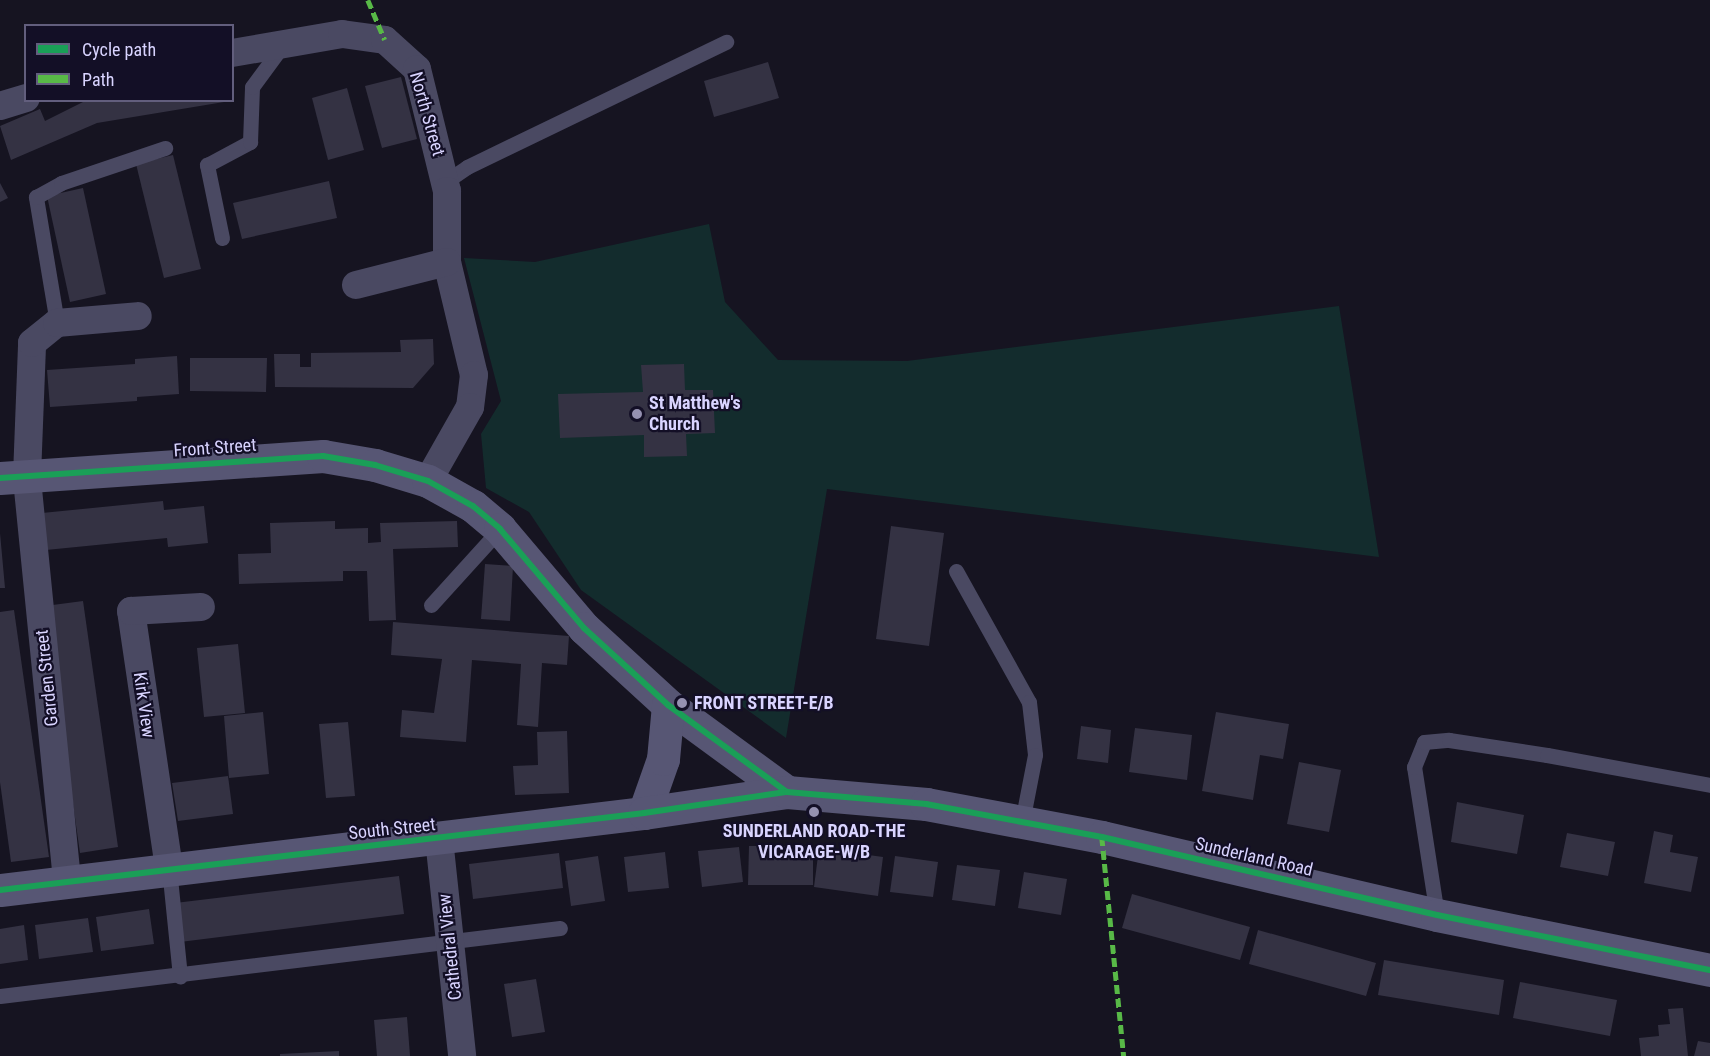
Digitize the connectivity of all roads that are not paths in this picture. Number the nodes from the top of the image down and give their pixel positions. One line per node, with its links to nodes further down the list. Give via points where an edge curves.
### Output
1 (726, 42): 7 (lane, via 467,167)
2 (283, 45): 3 (street, North Street); 7 (street, North Street, via 342,34 385,40 417,69); 8 (lane, via 252,87 250,142 207,165)
3 (234, 53)
4 (24, 99): 5 (street)
5 (0, 106)
6 (165, 148): 12 (lane, via 61,183 36,197)
7 (445, 182): 9 (street, North Street)
8 (222, 238)
9 (447, 262): 10 (street); 14 (street, North Street, via 474,375 470,407)
10 (356, 285)
11 (138, 316): 12 (street)
12 (57, 323): 13 (street, Garden Street, via 32,343)
13 (14, 477): 14 (street, Front Street, via 323,456 375,465); 26 (street, Garden Street)
14 (428, 481): 15 (street, Front Street, via 473,506)
15 (500, 529): 17 (lane); 19 (street, Front Street, via 584,628)
16 (956, 571): 23 (lane, via 1029,702 1035,755)
17 (431, 605)
18 (201, 607): 25 (street, Kirk View, via 130,611)
19 (668, 705): 21 (street, Front Street); 22 (street, via 663,759)
20 (1710, 786): 28 (lane, via 1548,754 1449,740 1424,742 1414,767)
21 (787, 792): 22 (street, South Street); 23 (street, Sunderland Road, via 926,804)
22 (644, 813): 24 (street, South Street)
23 (1022, 822): 28 (street, Sunderland Road)
24 (439, 839): 25 (street, South Street); 30 (street, Cathedral View)
25 (169, 868): 26 (street, South Street); 32 (lane)
26 (67, 880): 27 (street, South Street)
27 (0, 890)
28 (1437, 915): 31 (street, Sunderland Road)
29 (560, 928): 30 (lane)
30 (449, 940): 32 (lane); 34 (street, Cathedral View)
31 (1710, 970)
32 (180, 975): 33 (lane)
33 (0, 996)
34 (462, 1056)

